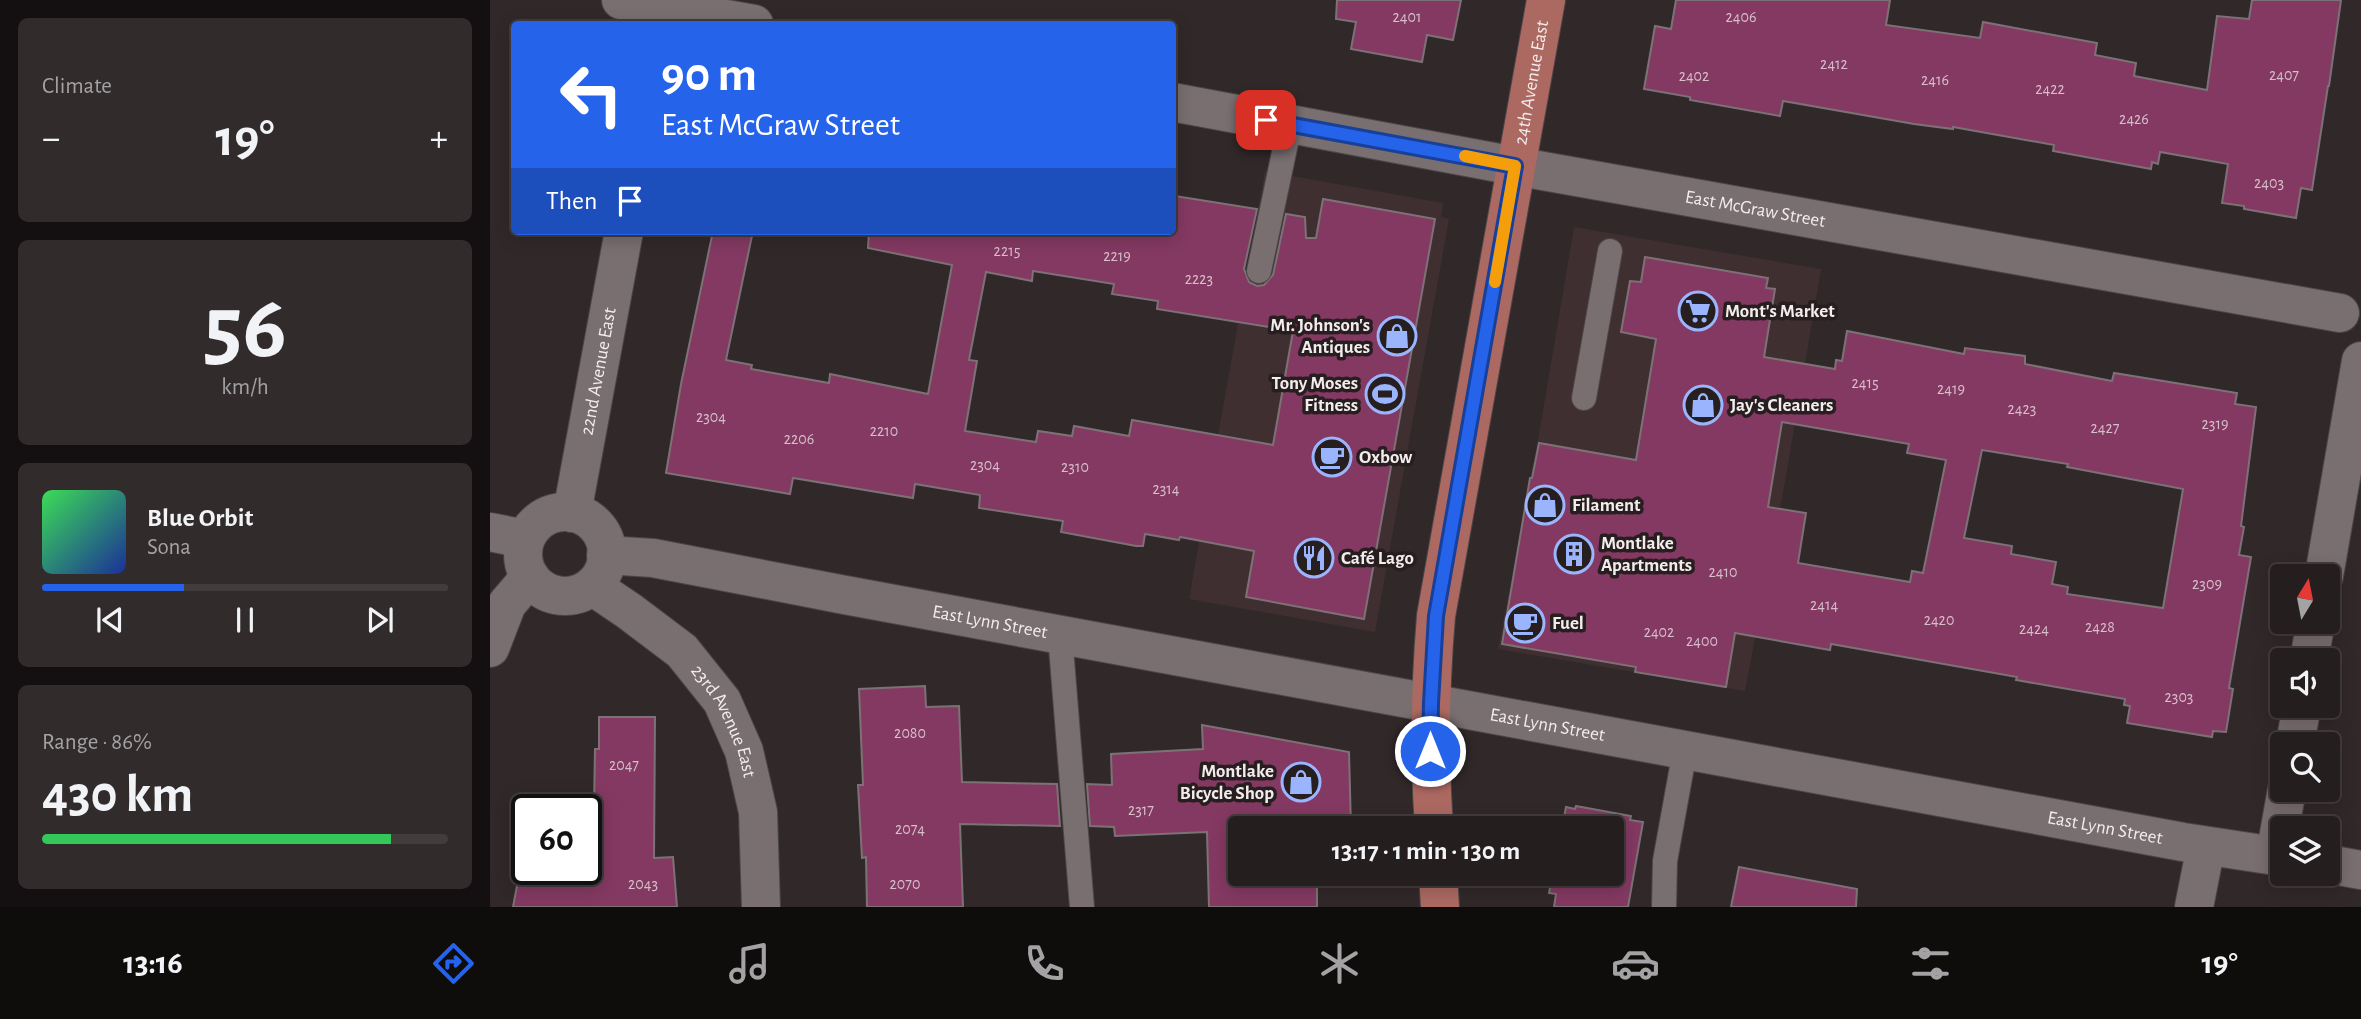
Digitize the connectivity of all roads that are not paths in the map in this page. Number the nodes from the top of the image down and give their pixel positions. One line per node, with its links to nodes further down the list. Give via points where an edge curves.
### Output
1 (621, 0): 3 (street)
2 (1546, 0): 7 (main road, 24th Avenue East)
3 (662, 11): 4 (street)
4 (733, 21)
5 (1176, 103): 6 (street, East McGraw Street)
6 (1290, 124): 7 (street, East McGraw Street); 10 (lane)
7 (1515, 166): 11 (street, East McGraw Street); 22 (main road, 24th Avenue East, via 1436,616)
8 (623, 235): 15 (street, 22nd Avenue East)
9 (1610, 251): 14 (lane)
10 (1259, 271)
11 (2351, 303): 12 (street, via 2339,329 2349,344)
12 (2361, 349)
13 (2361, 362): 17 (street)
14 (1584, 397)
15 (572, 513): 16 (street, via 555,513); 18 (street, via 595,524 603,536)
16 (507, 536): 19 (street, via 522,552)
17 (2326, 564)
18 (599, 571): 19 (street, via 578,594 565,596 551,594); 20 (street, East Lynn Street, via 653,558); 30 (street, 23rd Avenue East, via 629,611 682,651 722,701 744,751 758,811)
19 (530, 577): 21 (street, via 507,604)
20 (1060, 635): 22 (street, East Lynn Street); 31 (lane)
21 (490, 648)
22 (1431, 703): 23 (street, East Lynn Street); 24 (main road, 24th Avenue East)
23 (1685, 750): 25 (street, East Lynn Street); 33 (lane, via 1665,861)
24 (1433, 816)
25 (2206, 846): 26 (street, East Lynn Street); 34 (street)
26 (2270, 855)
27 (2340, 866): 28 (street)
28 (2361, 870)
29 (1439, 886): 32 (main road)
30 (761, 907)
31 (1082, 907)
32 (1440, 907)
33 (1664, 907)
34 (2194, 907)

